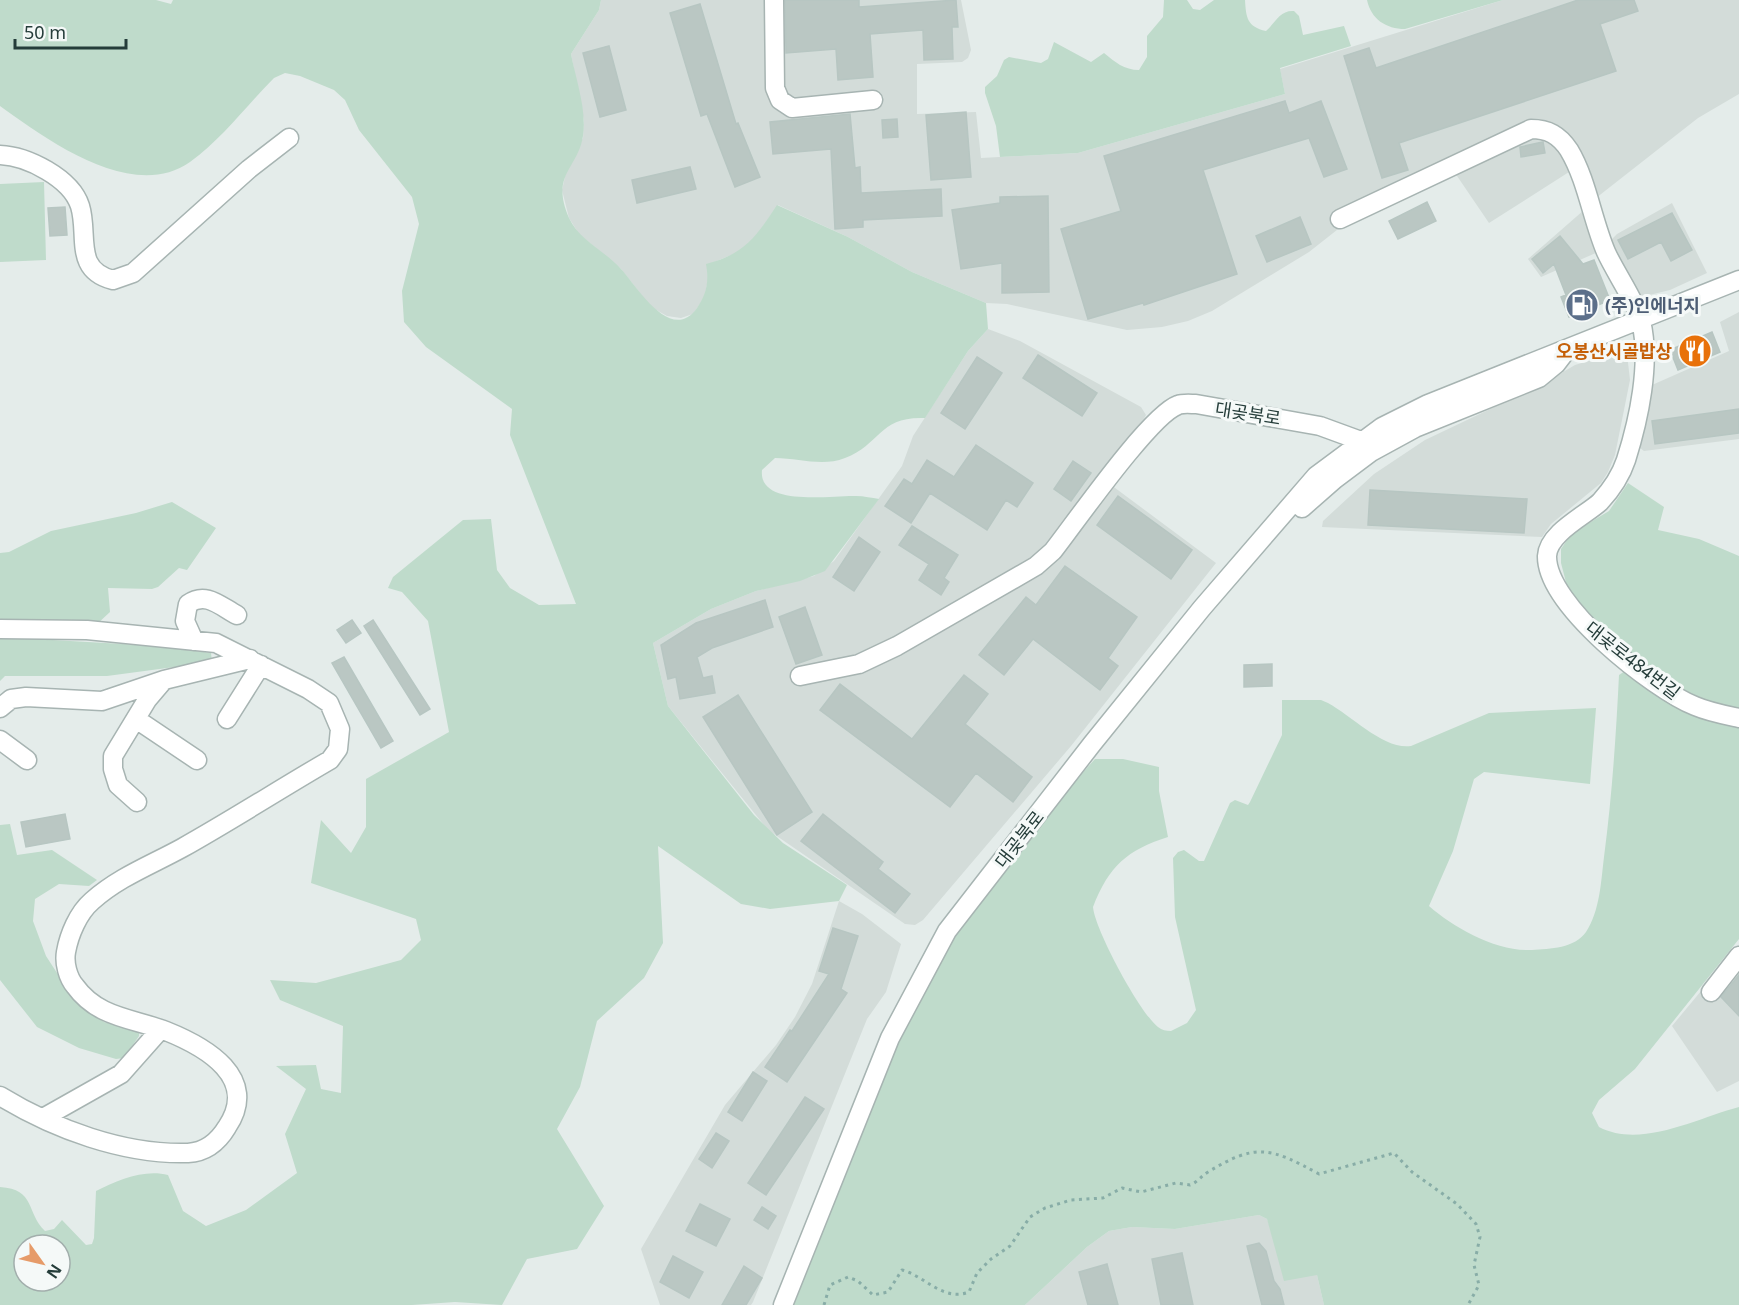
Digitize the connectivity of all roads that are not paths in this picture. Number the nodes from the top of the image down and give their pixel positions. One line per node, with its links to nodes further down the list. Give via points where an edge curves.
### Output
1 (774, 0): 2 (street, via 775,88 780,100 792,108)
2 (873, 100)
3 (289, 138): 4 (street, via 133,273 113,280 95,272 87,261 80,206 67,186 28,160)
4 (0, 155)
5 (1340, 219): 7 (street, via 1509,138 1531,129 1544,129 1558,136 1569,150 1605,249)
6 (1739, 280): 7 (street, 대곶북로)
7 (1641, 319): 8 (street, 대곶북로); 21 (street, 대곶로484번길, via 1644,360 1626,460 1600,502 1558,535 1547,554 1550,570 1573,612 1600,639 1655,682 1695,706)
8 (1566, 350): 9 (street, 대곶북로, via 1428,404); 10 (street, via 1539,378 1415,428 1371,452 1295,514)
9 (1361, 441): 10 (street, 대곶북로, via 1316,476); 15 (street, 대곶북로, via 1320,426 1196,404 1179,405 1148,431 1053,551 1036,566 859,664)
10 (1277, 521): 32 (street, 대곶북로, via 1092,744 948,931 890,1038)
11 (237, 615): 13 (street, via 208,598 196,598 188,604 185,621)
12 (0, 629): 13 (street, via 87,630)
13 (194, 641): 14 (street, via 216,644)
14 (255, 662): 16 (street); 20 (street); 29 (street, via 329,703 340,729 338,749 330,760 124,877 90,902 73,926 65,954 69,978 82,996 103,1012)
15 (800, 676)
16 (164, 680): 18 (street, via 102,701); 22 (street)
17 (0, 687): 18 (street)
18 (18, 698): 19 (street)
19 (0, 708)
20 (227, 718)
21 (1739, 718)
22 (136, 719): 25 (street); 26 (street, via 113,756 113,769 117,785)
23 (0, 740): 24 (street)
24 (27, 760)
25 (197, 760)
26 (137, 802)
27 (1739, 957): 28 (street)
28 (1711, 992)
29 (160, 1030): 31 (street, via 122,1074); 31 (street, via 207,1053 225,1066 236,1084 238,1099 233,1119 219,1140 200,1153 165,1154 108,1143)
30 (0, 1096): 31 (street)
31 (43, 1118)
32 (783, 1305)

